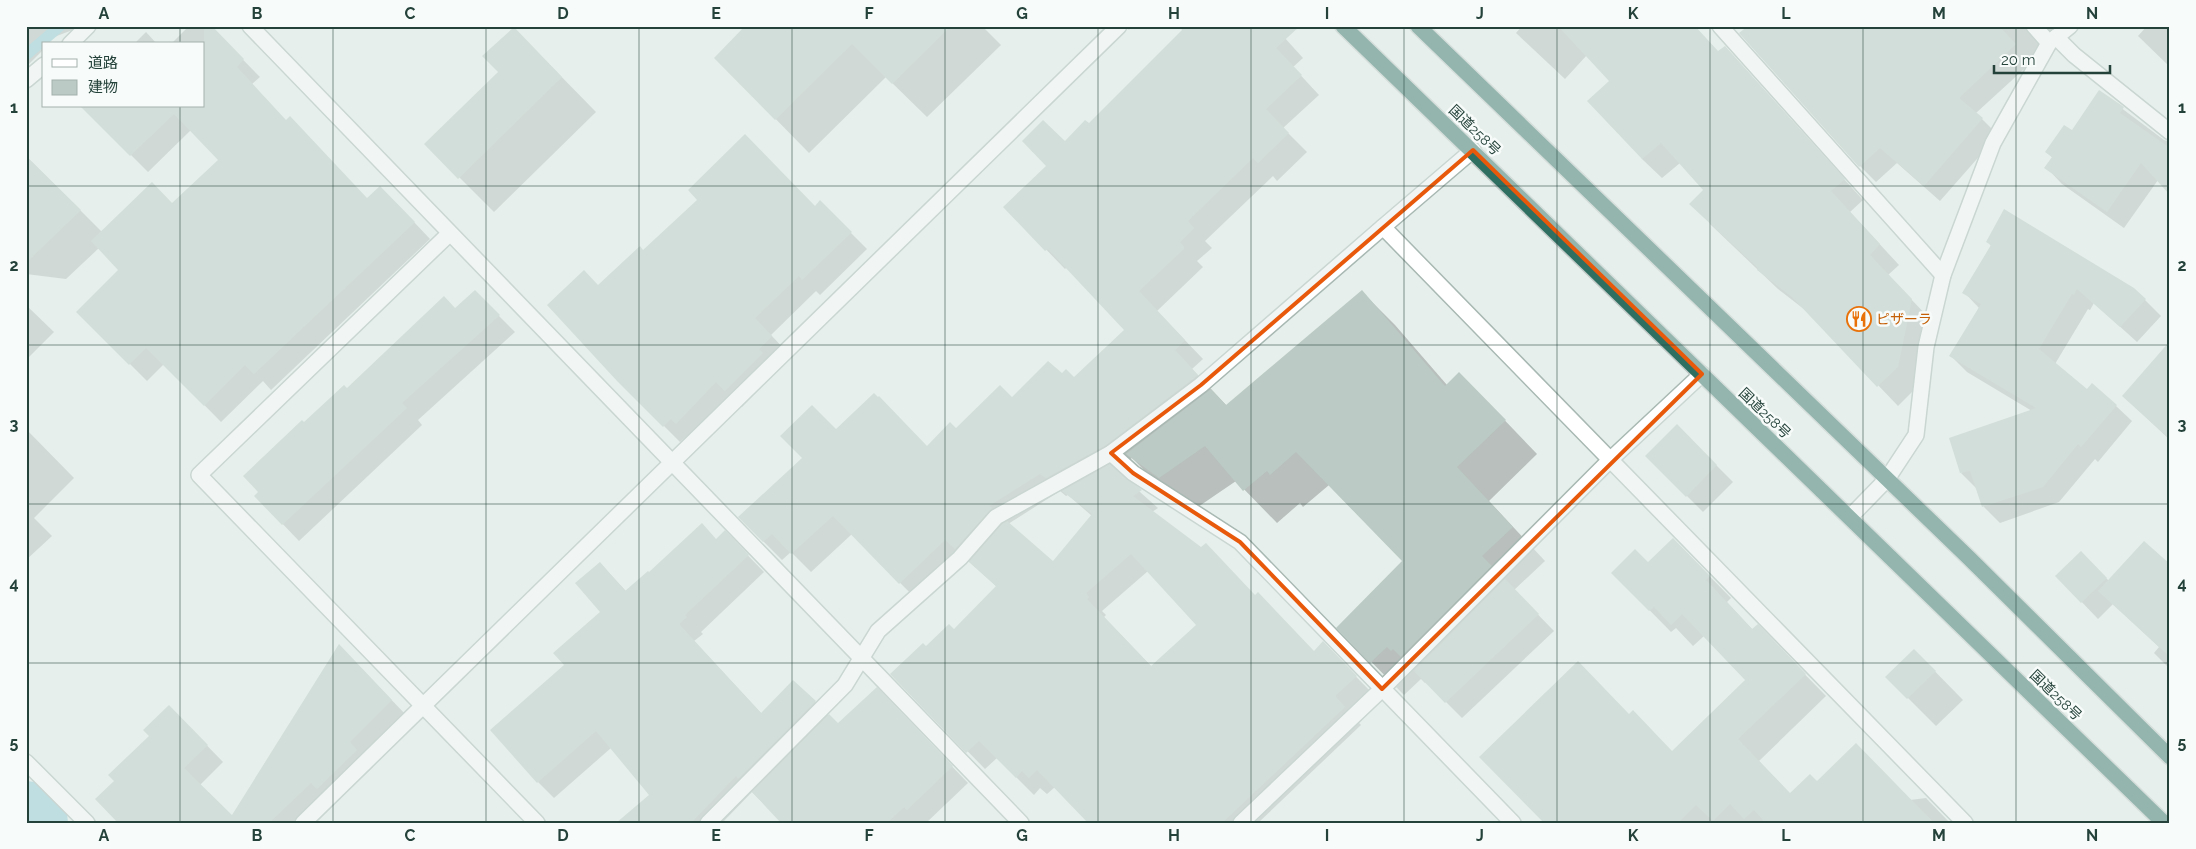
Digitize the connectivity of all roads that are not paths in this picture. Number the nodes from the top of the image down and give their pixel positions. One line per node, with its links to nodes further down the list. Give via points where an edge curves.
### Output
1 (88, 26): 10 (street)
2 (250, 26): 16 (street)
3 (1119, 26): 21 (street)
4 (1343, 26): 14 (highway, 国道258号)
5 (1418, 26): 22 (highway)
6 (1720, 26): 17 (street)
7 (2034, 26): 9 (street)
8 (2070, 26): 9 (street)
9 (2053, 40): 13 (street); 17 (street, via 1994,143)
10 (72, 42)
11 (42, 67): 12 (street)
12 (26, 80)
13 (2170, 132)
14 (1473, 150): 15 (street); 18 (highway, 国道258号)
15 (1383, 227): 19 (street, via 1202,385); 20 (street)
16 (449, 234): 21 (street); 26 (street, via 199,475)
17 (1943, 275): 22 (street, via 1926,347 1916,435)
18 (1702, 374): 20 (street); 23 (highway, 国道258号)
19 (1111, 453): 24 (street, via 996,517 960,558 878,630); 25 (street, via 1133,474 1240,542)
20 (1611, 459): 25 (street); 36 (street)
21 (671, 462): 24 (street); 26 (street)
22 (1886, 480): 23 (street); 27 (highway)
23 (1850, 516): 37 (highway, 国道258号)
24 (862, 658): 32 (street, via 845,685); 33 (street)
25 (1382, 689): 34 (street); 35 (street)
26 (424, 706): 30 (street); 31 (street)
27 (2170, 757)
28 (26, 762): 29 (street)
29 (87, 823)
30 (303, 823)
31 (536, 823)
32 (708, 823)
33 (1021, 823)
34 (1241, 823)
35 (1513, 823)
36 (1965, 823)
37 (2164, 823)

